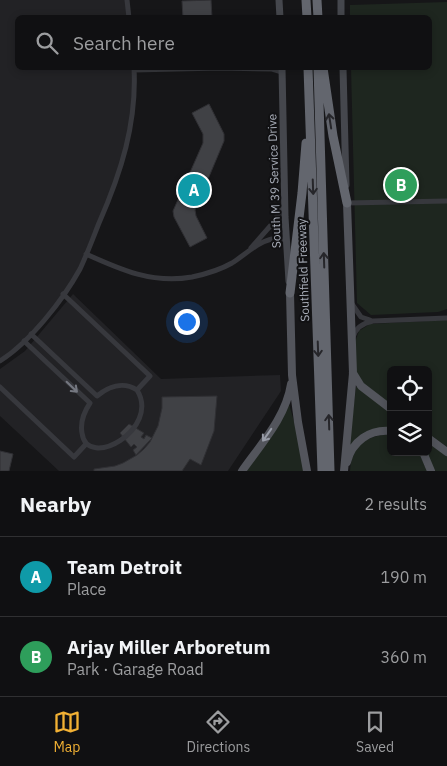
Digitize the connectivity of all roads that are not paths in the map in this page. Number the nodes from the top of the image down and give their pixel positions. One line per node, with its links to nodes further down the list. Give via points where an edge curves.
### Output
1 (127, 0): 5 (street)
2 (279, 0): 6 (main road)
3 (306, 0): 7 (highway)
4 (341, 0): 8 (main road)
5 (129, 15)
6 (280, 15)
7 (307, 15)
8 (341, 15)
9 (134, 70): 21 (street, via 134,107 122,164)
10 (282, 70): 18 (main road, South M 39 Service Drive)
11 (308, 70): 15 (highway, Southfield Freeway)
12 (318, 70): 48 (highway, Southfield Freeway, one-way to 12)
13 (323, 70): 17 (highway, one-way to 13)
14 (343, 70): 17 (main road)
15 (309, 103): 22 (highway); 47 (highway, Southfield Freeway, one-way to 47)
16 (447, 202): 17 (street)
17 (347, 203): 24 (main road)
18 (284, 204): 19 (main road, South M 39 Service Drive); 20 (street)
19 (286, 240): 20 (street, via 268,240); 22 (main road, South M 39 Service Drive)
20 (248, 252): 21 (street, via 212,272 170,279 132,274)
21 (86, 254): 23 (street)
22 (290, 293): 34 (main road)
23 (63, 294): 27 (street); 36 (street, via 150,376)
24 (350, 301): 26 (street, via 360,317); 29 (main road)
25 (445, 317): 26 (street)
26 (373, 321): 29 (street, via 360,326)
27 (31, 334): 28 (street); 31 (street)
28 (24, 341): 30 (street); 32 (street)
29 (352, 342): 33 (main road)
30 (0, 361)
31 (64, 366): 32 (street); 37 (street)
32 (57, 373): 38 (street, one-way to 38)
33 (353, 373): 39 (main road, via 361,386); 49 (main road)
34 (292, 375): 45 (main road, one-way to 45, via 281,415); 46 (main road)
35 (0, 387): 42 (street, via 74,458)
36 (137, 390): 37 (street, via 128,385 116,386); 42 (street, via 142,401 141,413 135,427 124,439 105,448)
37 (97, 396): 38 (street)
38 (90, 404): 42 (street, via 81,428)
39 (387, 406)
40 (387, 431): 49 (main road, via 374,432 361,439 350,453)
41 (432, 441): 43 (main road)
42 (86, 444)
43 (447, 452)
44 (424, 456): 50 (main road)
45 (242, 471)
46 (307, 471)
47 (322, 471)
48 (330, 471)
49 (344, 471)
50 (430, 471)

